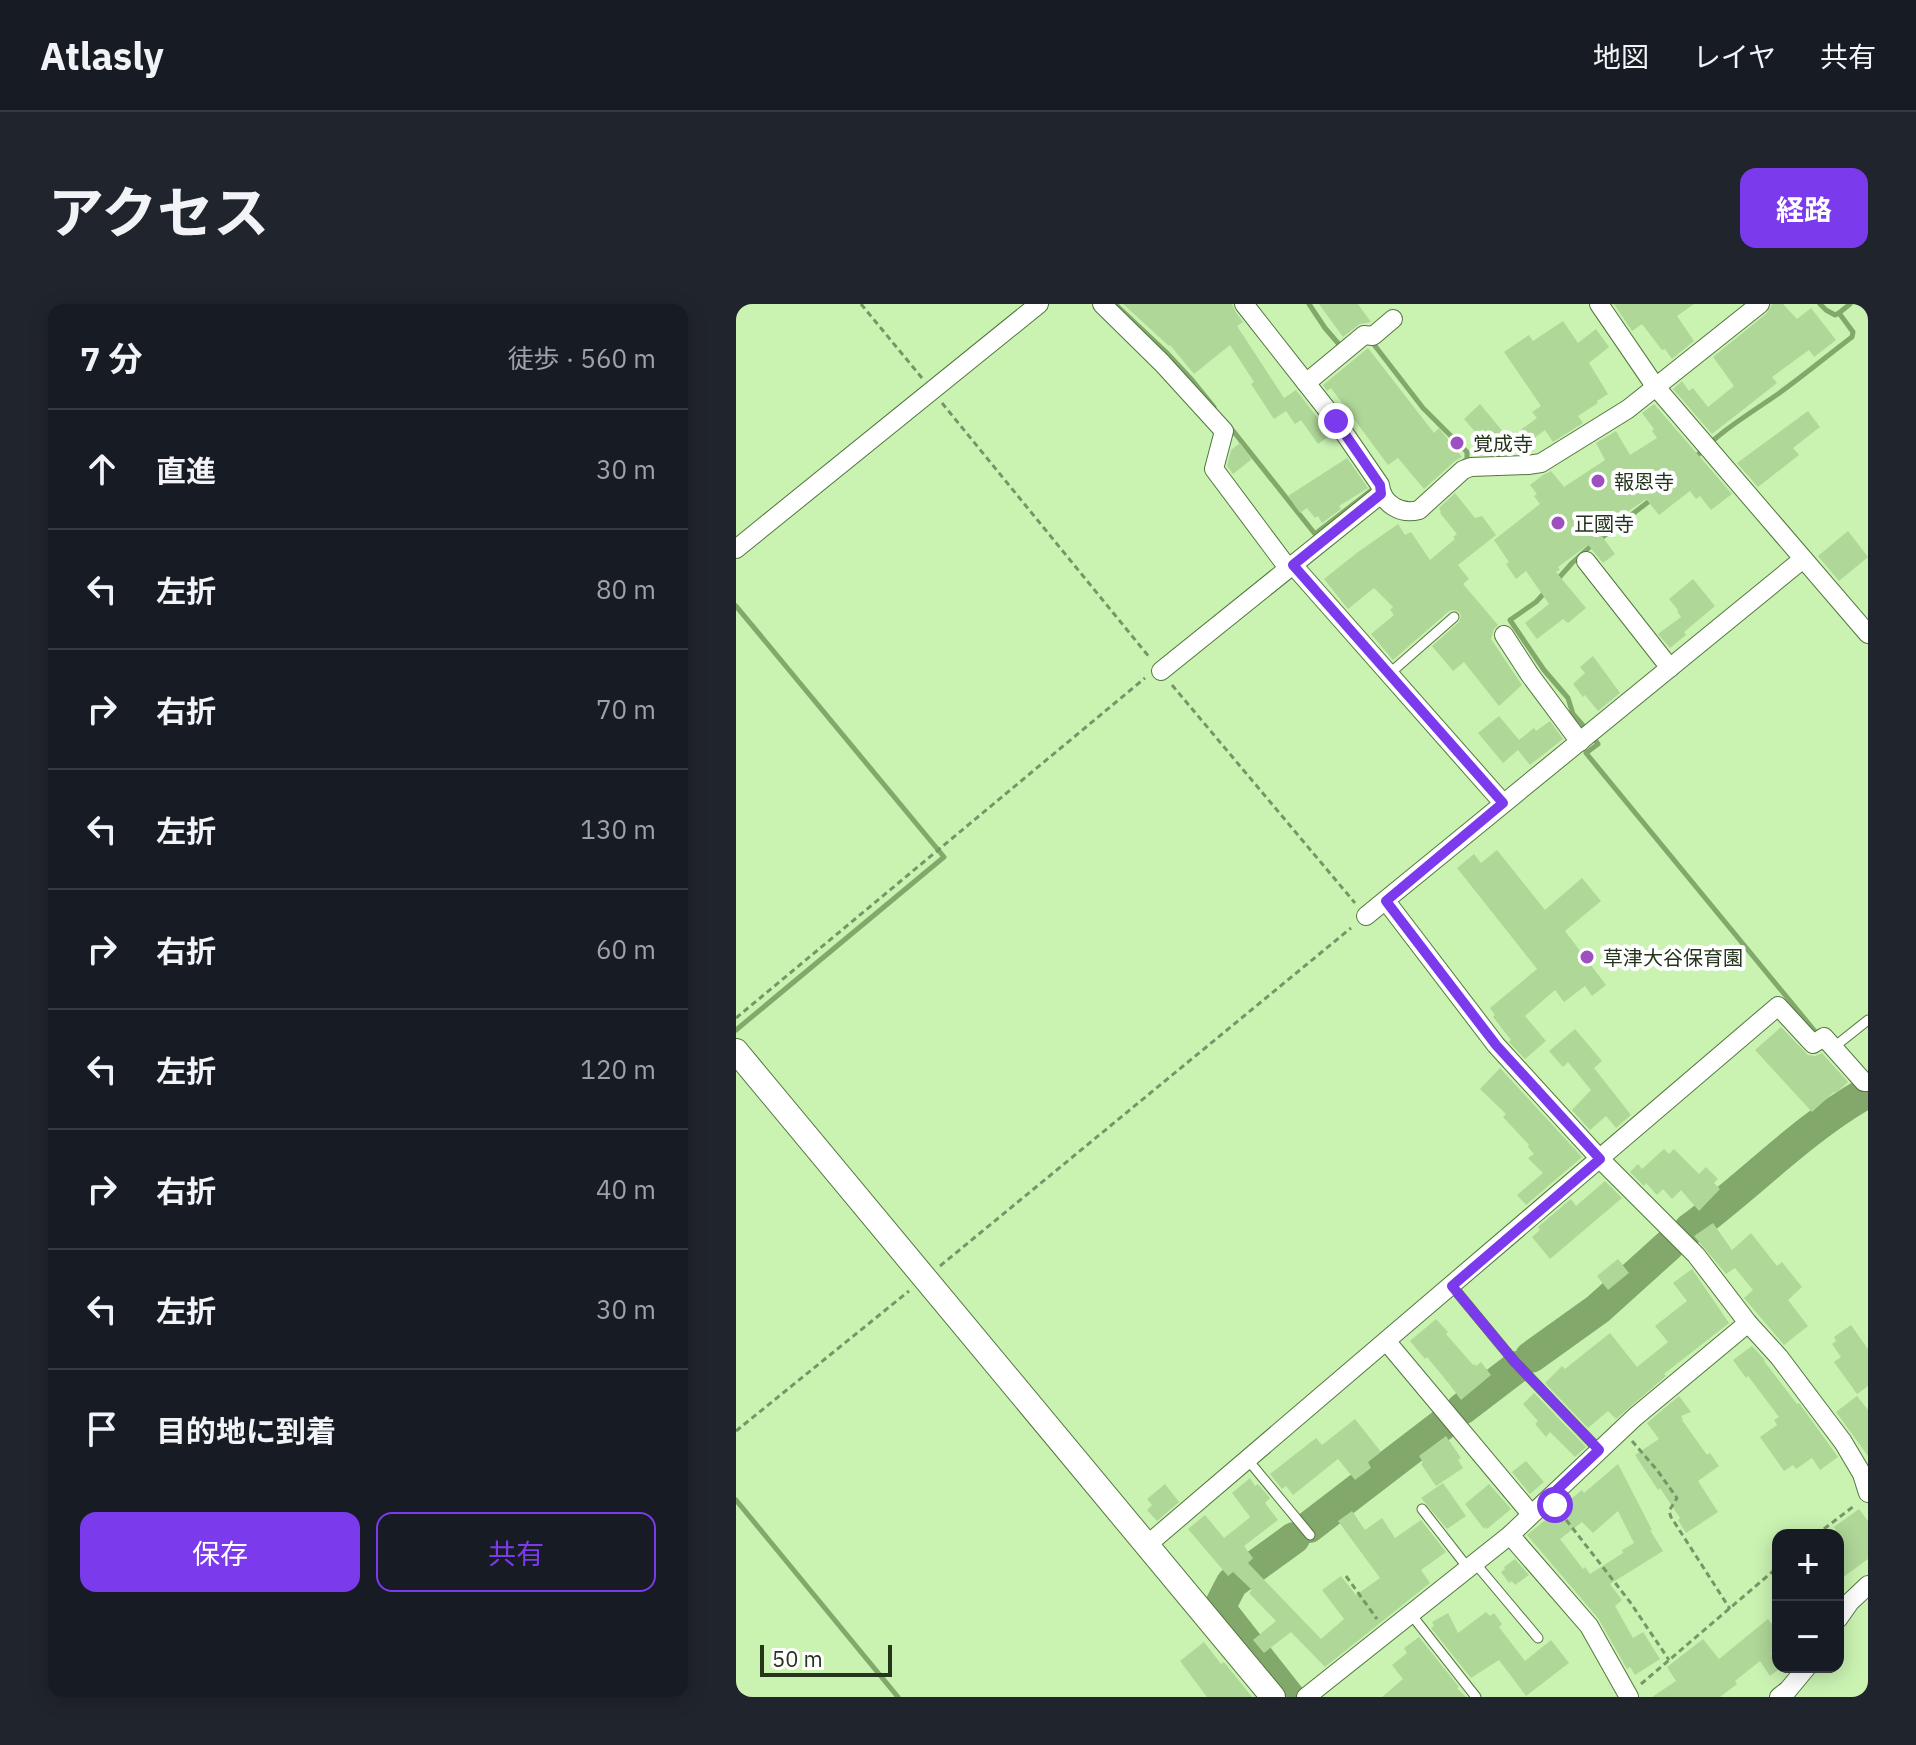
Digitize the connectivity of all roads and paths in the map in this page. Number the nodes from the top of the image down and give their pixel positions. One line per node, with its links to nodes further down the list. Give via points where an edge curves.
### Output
1 (861, 304): 10 (path)
2 (1039, 304): 10 (street)
3 (1102, 304): 15 (street, via 1224,431 1214,469)
4 (1244, 304): 8 (street)
5 (1599, 304): 9 (street)
6 (1760, 304): 9 (street)
7 (1393, 319): 8 (street, via 1373,336 1364,335)
8 (1306, 383): 11 (street, via 1380,485)
9 (1655, 386): 11 (street, via 1541,463 1463,470 1412,512 1393,507); 13 (street)
10 (933, 391): 12 (street); 20 (path)
11 (1381, 494): 15 (street)
12 (736, 549)
13 (1803, 559): 17 (street); 19 (street)
14 (1586, 561): 19 (street)
15 (1290, 566): 20 (street); 21 (street)
16 (1454, 617): 21 (lane)
17 (1868, 634)
18 (1504, 635): 22 (street)
19 (1670, 668): 22 (street)
20 (1159, 669): 25 (path); 26 (path)
21 (1389, 674): 23 (street)
22 (1580, 742): 23 (street)
23 (1503, 803): 24 (street)
24 (1386, 901): 25 (street); 31 (street, via 1496,1045)
25 (1366, 916): 32 (path)
26 (736, 1018)
27 (1868, 1020): 28 (lane)
28 (1834, 1047): 30 (street); 31 (street, via 1824,1037 1813,1044 1778,1006)
29 (736, 1051): 32 (street)
30 (1868, 1082)
31 (1600, 1159): 33 (street); 34 (street, via 1696,1255)
32 (926, 1277): 37 (path); 46 (street)
33 (1452, 1286): 35 (street); 38 (lane)
34 (1748, 1323): 36 (street); 40 (street, via 1843,1442 1862,1474)
35 (1387, 1342): 39 (street); 41 (street)
36 (1622, 1429): 38 (street); 51 (path, via 1677,1498 1671,1517)
37 (736, 1431)
38 (1599, 1450): 41 (street)
39 (1248, 1460): 44 (lane); 46 (street)
40 (1863, 1498): 43 (path)
41 (1538, 1508): 45 (street); 56 (path, via 1555,1505)
42 (1422, 1509): 47 (lane)
43 (1824, 1529)
44 (1310, 1535)
45 (1510, 1535): 47 (street); 58 (street, via 1589,1626)
46 (1147, 1545): 59 (street)
47 (1471, 1566): 53 (street); 55 (lane)
48 (1772, 1572): 51 (path)
49 (1346, 1576): 54 (path)
50 (1868, 1585): 52 (street)
51 (1730, 1609): 56 (path)
52 (1844, 1610)
53 (1410, 1613): 54 (street); 61 (lane)
54 (1386, 1632): 60 (street)
55 (1538, 1638)
56 (1669, 1660): 58 (path)
57 (1802, 1673): 62 (street)
58 (1629, 1696)
59 (1273, 1697)
60 (1306, 1697)
61 (1476, 1697)
62 (1779, 1697)

